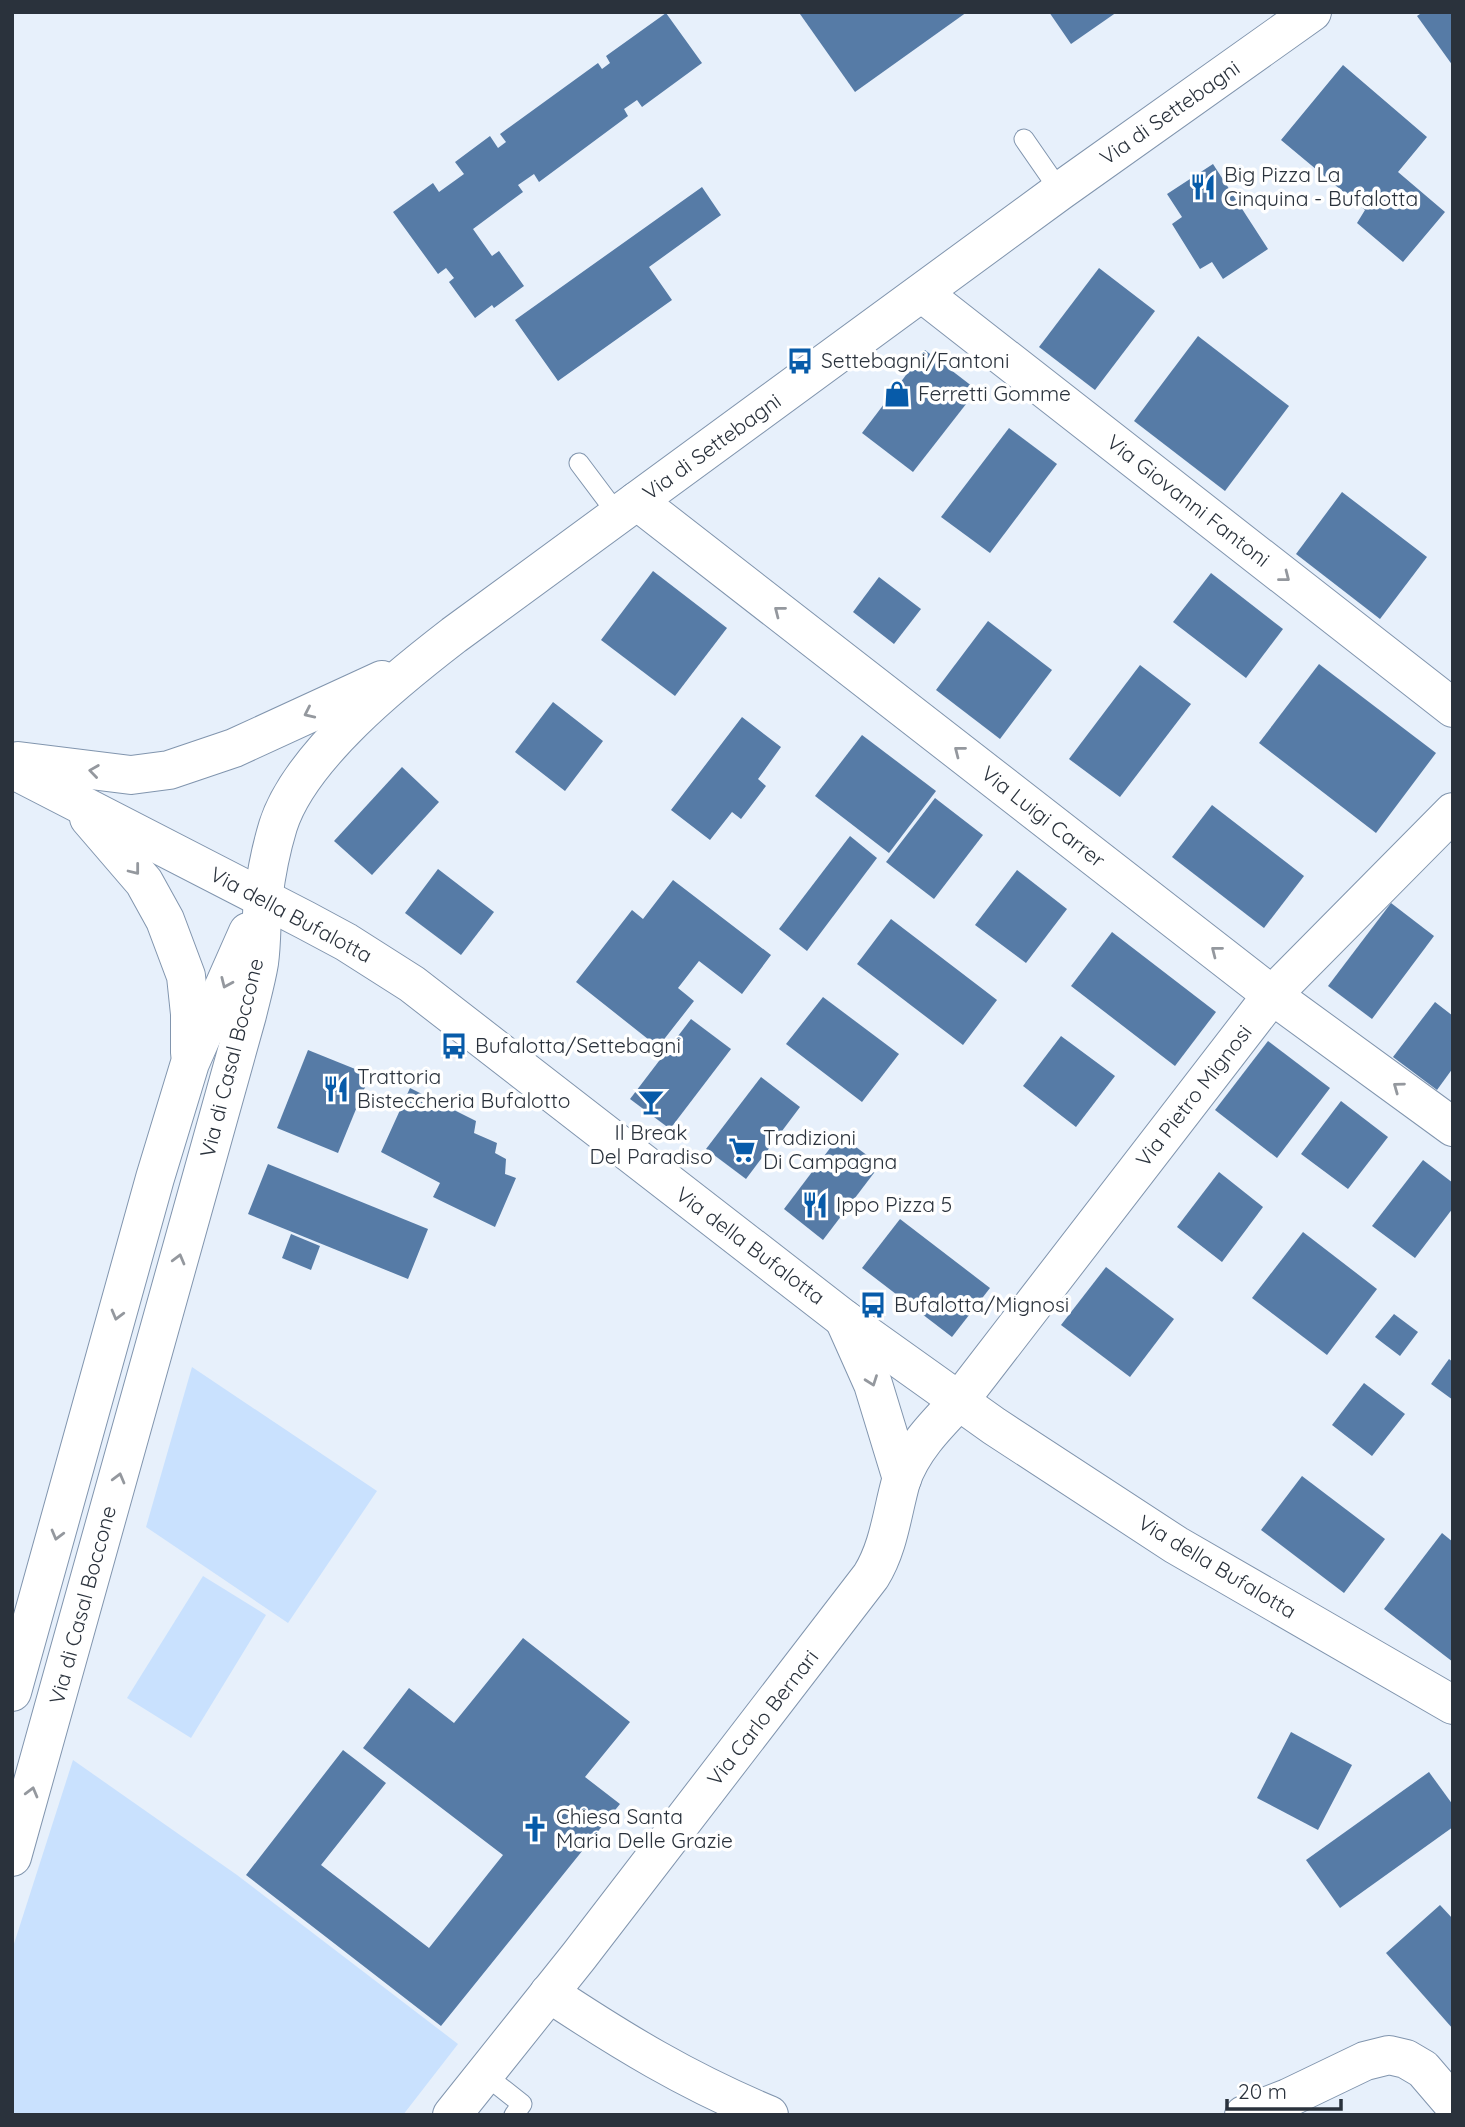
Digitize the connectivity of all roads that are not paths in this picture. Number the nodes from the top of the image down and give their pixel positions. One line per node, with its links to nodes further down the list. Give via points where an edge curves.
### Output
1 (1312, 12): 3 (street, Via di Settebagni)
2 (1024, 139): 3 (lane)
3 (1060, 191): 4 (street, Via di Settebagni)
4 (922, 293): 6 (street, Via di Settebagni); 8 (street, Via Giovanni Fantoni, one-way to 8)
5 (579, 463): 6 (lane)
6 (627, 508): 7 (street, Via di Settebagni); 14 (street, Via Luigi Carrer, one-way to 6)
7 (416, 664): 9 (street, one-way to 9, via 233,748 169,770 131,775); 13 (street, Via di Settebagni, via 339,736 295,789 278,825)
8 (1453, 708)
9 (12, 760)
10 (12, 769): 11 (street, Via della Bufalotta)
11 (73, 801): 13 (street, Via della Bufalotta); 15 (street, one-way to 15, via 144,882 165,920 186,976)
12 (1453, 812): 14 (street, Via Pietro Mignosi)
13 (263, 899): 15 (street, Via di Casal Boccone, one-way to 15); 17 (street, Via della Bufalotta, via 346,942 412,984); 22 (street, Via di Casal Boccone, one-way to 13, via 247,1015 259,963)
14 (1272, 995): 16 (street, Via Luigi Carrer, one-way to 14); 18 (street, Via Pietro Mignosi)
15 (190, 1063): 20 (street, Via di Casal Boccone, one-way to 20)
16 (1453, 1127)
17 (844, 1319): 18 (street, Via della Bufalotta); 19 (street, one-way to 19, via 873,1384)
18 (959, 1401): 19 (street, Via Carlo Bernari, via 918,1448); 21 (street, Via della Bufalotta, via 1176,1545)
19 (902, 1479): 23 (street, Via Carlo Bernari, via 871,1576)
20 (12, 1692)
21 (1453, 1705)
22 (12, 1857)
23 (549, 1993): 24 (street, Via Carlo Bernari); 28 (street, via 676,2072)
24 (484, 2074): 26 (street, Via Carlo Bernari); 27 (lane, via 522,2104)
25 (1453, 2104): 29 (street, via 1423,2069 1390,2055 1365,2061)
26 (452, 2115)
27 (514, 2115)
28 (769, 2115)
29 (1244, 2115)

